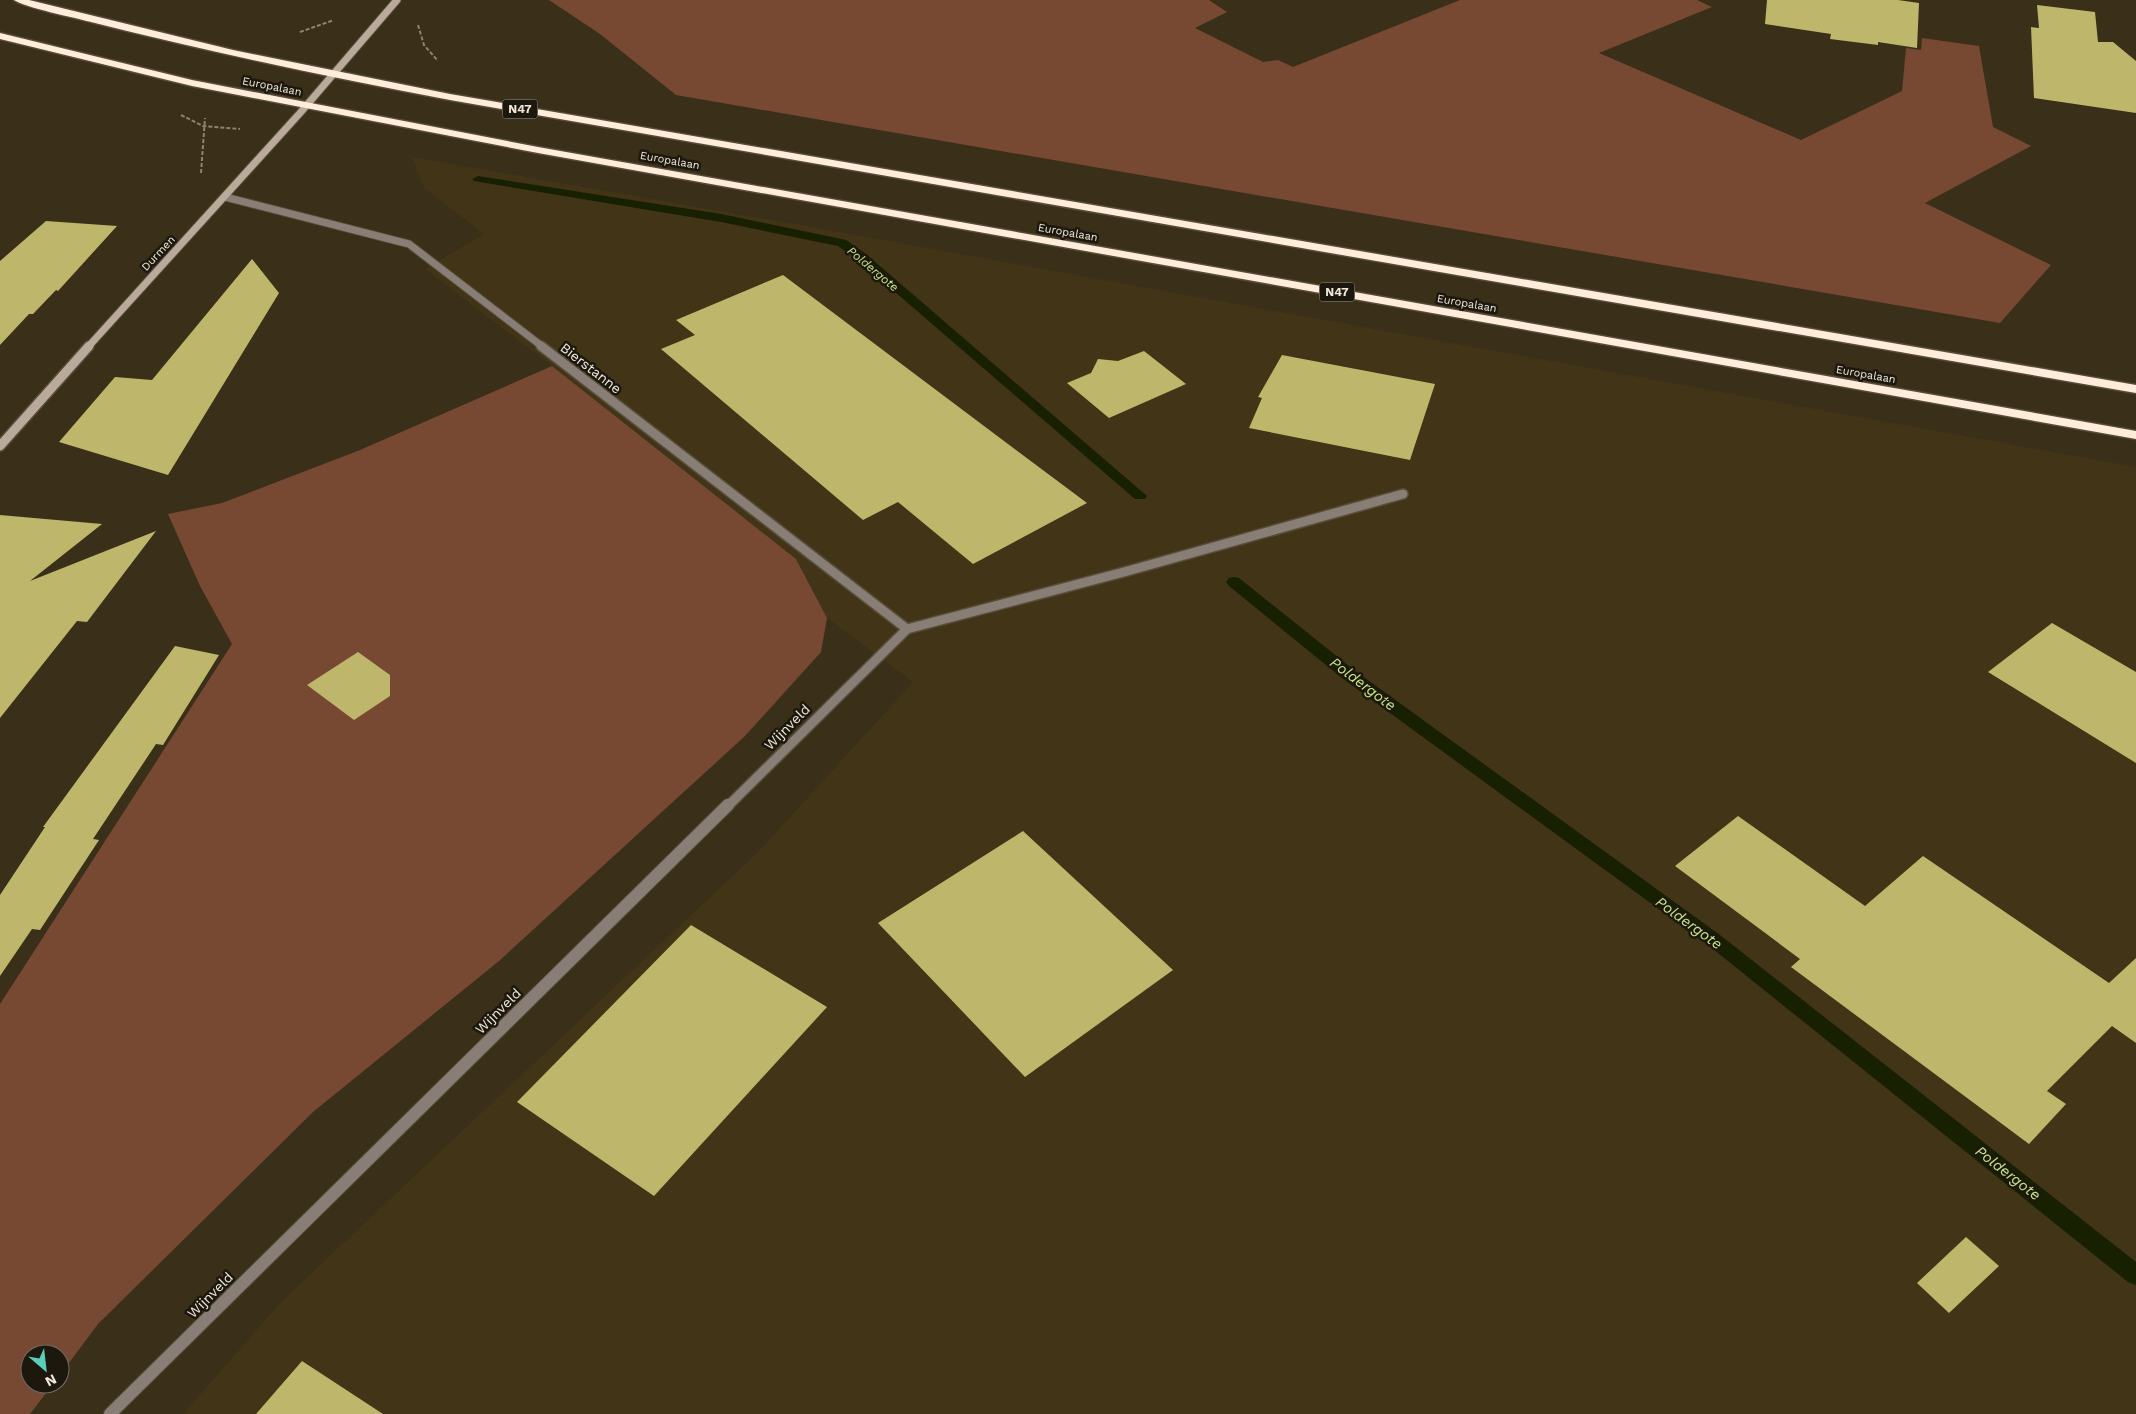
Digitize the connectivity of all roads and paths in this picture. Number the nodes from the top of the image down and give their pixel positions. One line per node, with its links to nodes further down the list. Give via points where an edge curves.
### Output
1 (19, 0): 6 (highway, Europalaan / N47)
2 (397, 0): 6 (street, Durmen)
3 (335, 20): 4 (path)
4 (296, 33)
5 (0, 36): 7 (highway, Europalaan / N47, via 192,83)
6 (333, 75): 7 (street, Durmen); 9 (highway, Europalaan / N47)
7 (307, 106): 8 (street, Durmen); 10 (highway, Europalaan / N47)
8 (225, 197): 11 (street, Durmen); 13 (street, Bierstanne, via 409,244)
9 (2136, 389)
10 (2136, 435)
11 (0, 446)
12 (1403, 494): 13 (street)
13 (907, 629): 14 (street, Wijnveld)
14 (110, 1414)

